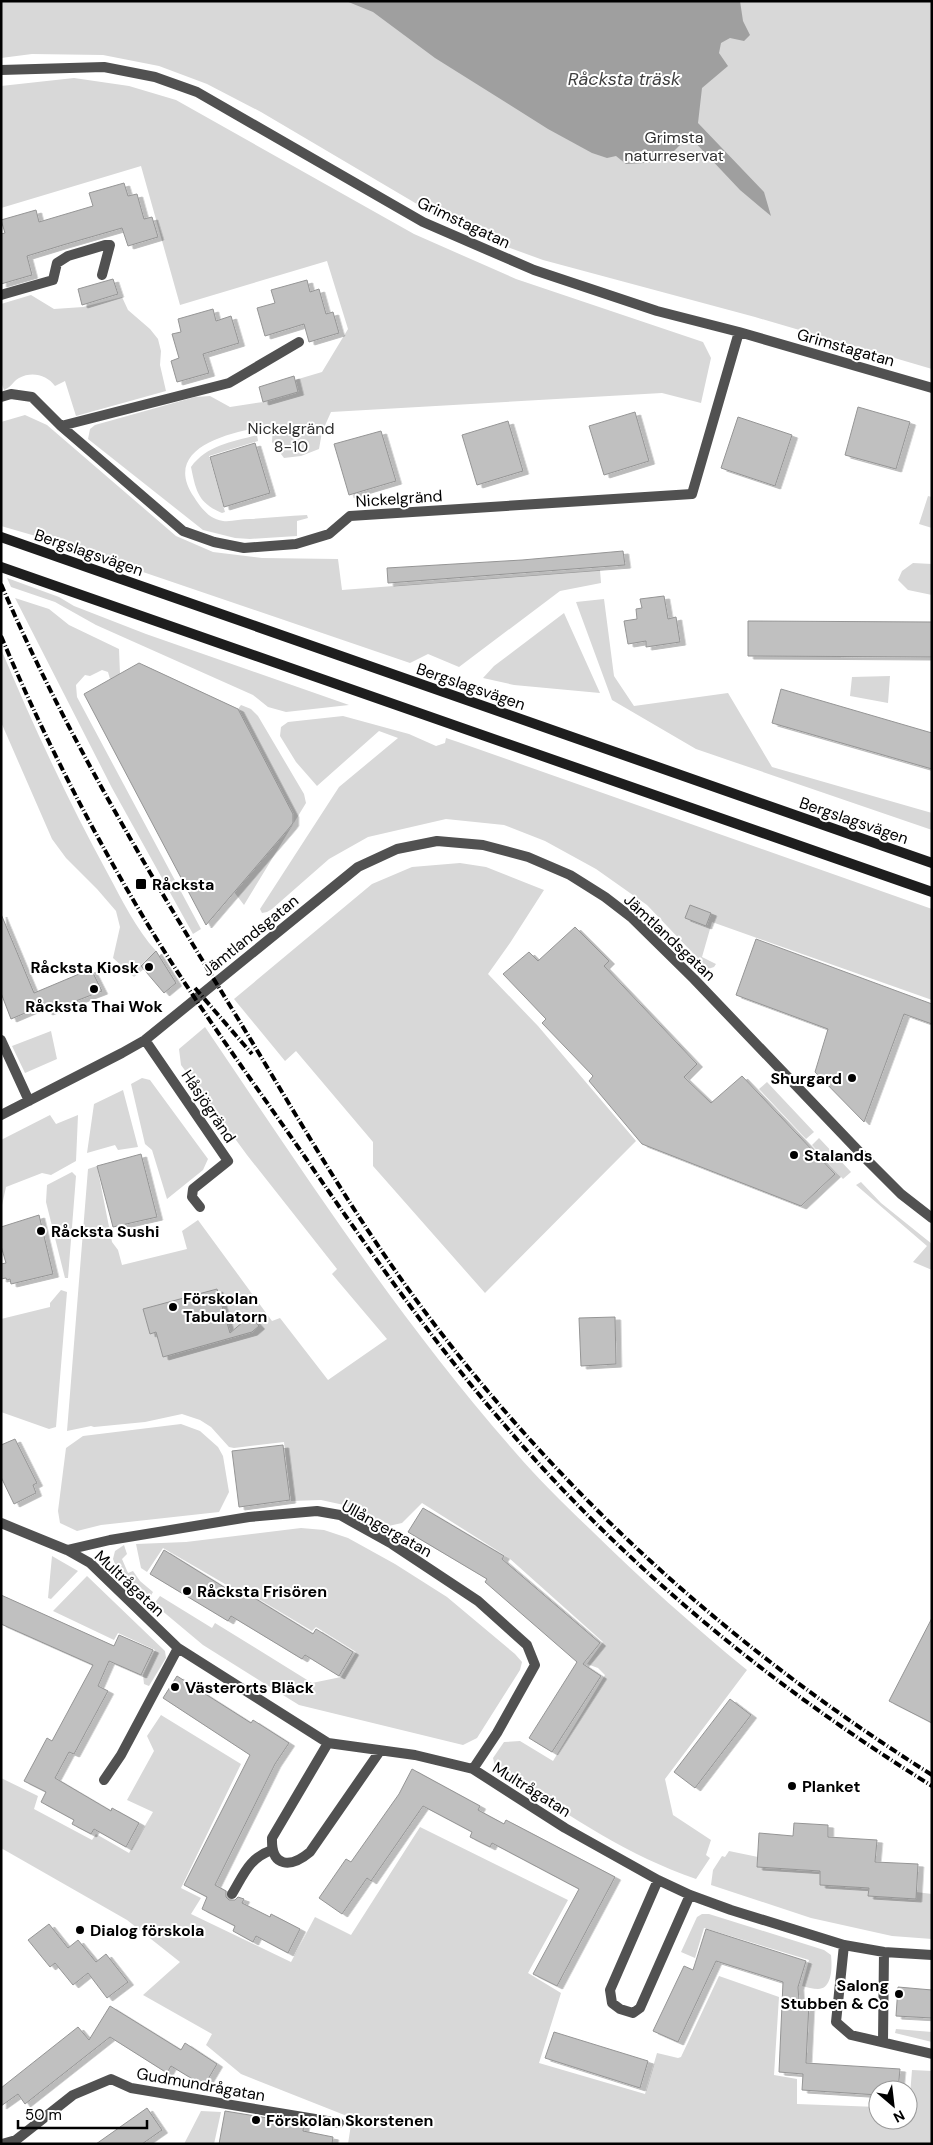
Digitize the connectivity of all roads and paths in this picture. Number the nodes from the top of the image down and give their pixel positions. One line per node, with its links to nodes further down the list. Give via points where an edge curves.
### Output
1 (1, 70): 4 (street, Grimstagatan, via 104,67 155,77 197,92 423,222 534,270 657,311)
2 (102, 275): 3 (street, via 110,246 98,246 68,256 57,263 53,280)
3 (1, 295)
4 (739, 332): 6 (street, Grimstagatan); 8 (street, Nickelgränd, via 692,494 350,516 329,534 318,538 296,544 244,548 183,531)
5 (299, 342): 8 (street, via 229,383)
6 (932, 388)
7 (1, 396): 8 (street, Nickelgränd, via 32,397)
8 (61, 426)
9 (1, 537): 11 (main road, Bergslagsvägen)
10 (1, 567): 12 (main road)
11 (932, 863)
12 (932, 892)
13 (1, 1040): 15 (street)
14 (145, 1040): 15 (street, Jämtlandsgatan); 17 (street, Håsjögränd, via 228,1160 193,1189 192,1197); 18 (street, Jämtlandsgatan, via 358,867 397,849 438,841 483,845 528,857 570,875 605,896 631,917 901,1194)
15 (29, 1101): 16 (street, Jämtlandsgatan)
16 (1, 1115)
17 (200, 1207)
18 (932, 1218)
19 (1, 1523): 20 (street, Multrågatan)
20 (67, 1550): 21 (street, Multrågatan, via 90,1563); 24 (street, Ullångergatan, via 249,1517 317,1511 340,1515 453,1583 527,1645 535,1664)
21 (178, 1648): 22 (street, Multrågatan); 25 (street, via 121,1755)
22 (328, 1743): 23 (street, Multrågatan); 26 (street, via 272,1838)
23 (380, 1750): 24 (street, Multrågatan); 26 (street, via 310,1852 300,1861 288,1864 279,1861)
24 (473, 1770): 27 (street, Multrågatan, via 565,1828)
25 (104, 1780)
26 (272, 1850): 28 (street, via 251,1862)
27 (658, 1880): 29 (street, Multrågatan); 29 (street, via 610,1990 612,2003 620,2009 633,2013 640,2008)
28 (232, 1894)
29 (690, 1895): 30 (street, Multrågatan)
30 (844, 1945): 31 (street, Multrågatan); 33 (street, via 836,2022 850,2035)
31 (884, 1952): 32 (street, Multrågatan); 33 (street)
32 (932, 1955)
33 (882, 2042): 34 (street)
34 (932, 2054)
35 (340, 2123): 36 (street, Gudmundrågatan, via 131,2088 111,2079 73,2095)
36 (16, 2142): 37 (street, Gudmundrågatan)
37 (2, 2144)

